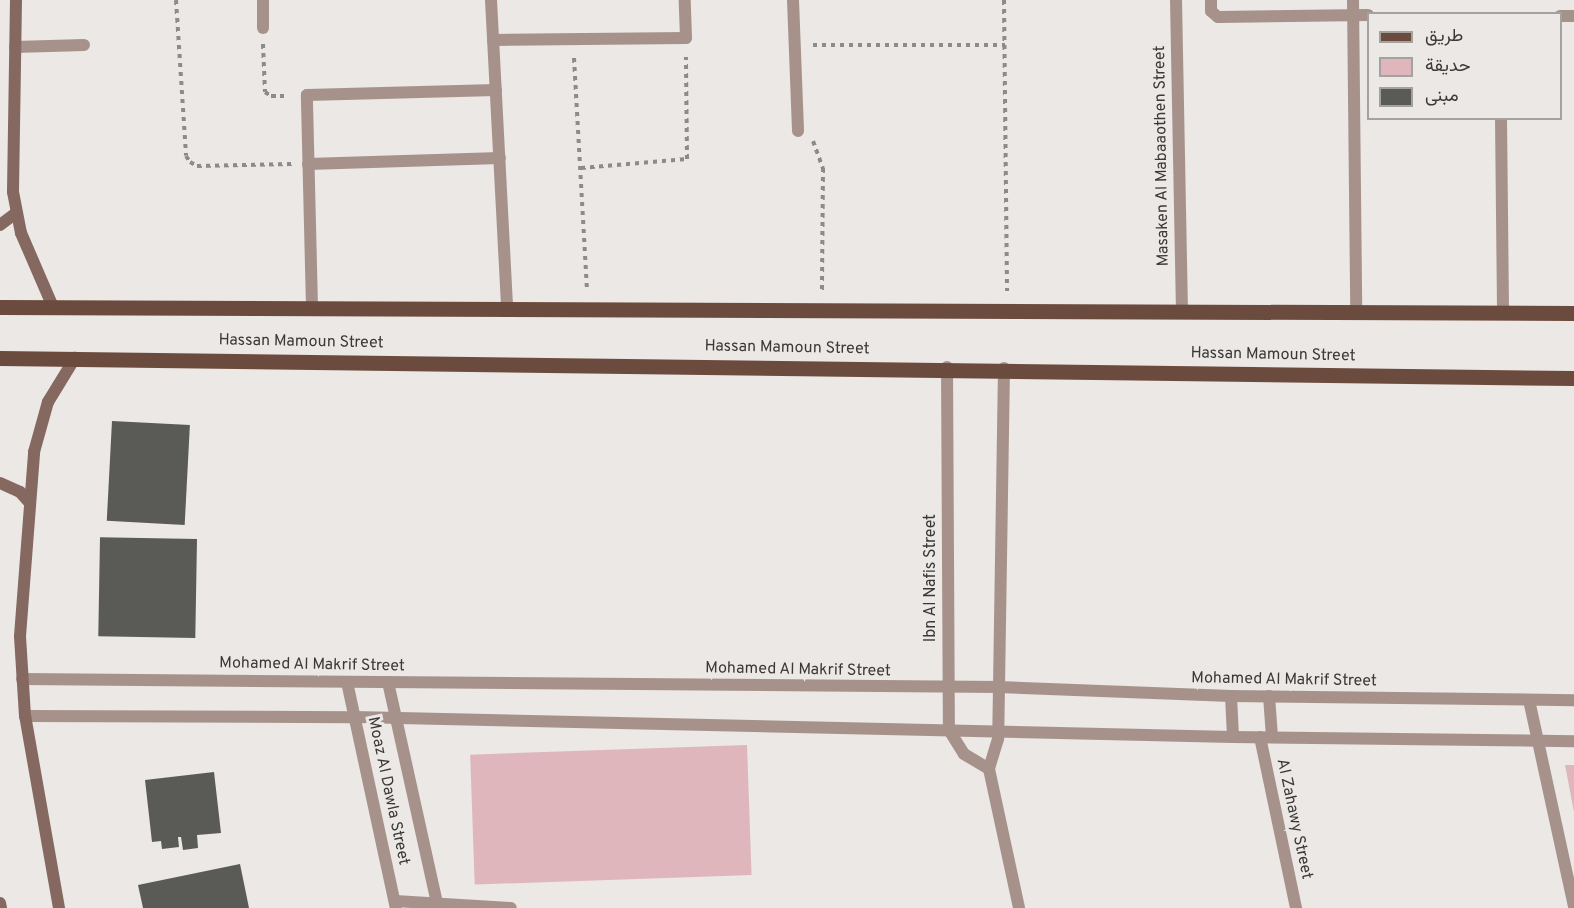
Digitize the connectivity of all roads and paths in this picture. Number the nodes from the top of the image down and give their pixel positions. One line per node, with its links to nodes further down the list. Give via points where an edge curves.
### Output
1 (16, 0): 20 (street)
2 (176, 0): 26 (path, via 186,156 190,162 197,166)
3 (263, 0): 13 (street)
4 (491, 0): 16 (street)
5 (685, 0): 14 (street)
6 (793, 0): 18 (street)
7 (1004, 0): 19 (path)
8 (1176, 0): 37 (street, Masaken Al Mabaaothen Street)
9 (1211, 0): 11 (street, via 1211,11 1218,17)
10 (1353, 0): 11 (street)
11 (1353, 15): 12 (street); 38 (street)
12 (1367, 15)
13 (263, 28): 22 (path, via 266,94)
14 (686, 38): 15 (street); 27 (path, via 687,159)
15 (573, 39): 16 (street); 27 (path)
16 (493, 40): 21 (street)
17 (84, 45): 20 (street)
18 (795, 45): 19 (path); 24 (street)
19 (1005, 45): 36 (path)
20 (15, 47): 28 (street)
21 (496, 90): 22 (street); 25 (street)
22 (307, 95): 26 (street)
23 (1501, 120): 39 (street)
24 (798, 131): 35 (path, via 817,145 822,156)
25 (500, 158): 26 (street); 33 (street)
26 (308, 164): 32 (street)
27 (581, 168): 34 (path)
28 (16, 213): 29 (street); 31 (street, via 30,258)
29 (0, 225)
30 (0, 307): 31 (main road, Hassan Mamoun Street)
31 (53, 307): 32 (main road, Hassan Mamoun Street)
32 (312, 307): 33 (main road, Hassan Mamoun Street)
33 (507, 308): 34 (main road, Hassan Mamoun Street)
34 (588, 308): 35 (main road, Hassan Mamoun Street)
35 (822, 309): 36 (main road, Hassan Mamoun Street)
36 (1007, 310): 37 (main road, Hassan Mamoun Street)
37 (1182, 311): 38 (main road, Hassan Mamoun Street)
38 (1356, 312): 39 (main road, Hassan Mamoun Street)
39 (1503, 312): 40 (main road, Hassan Mamoun Street)
40 (1574, 313)
41 (0, 358): 42 (main road, Hassan Mamoun Street)
42 (75, 358): 43 (main road, Hassan Mamoun Street); 47 (street, via 48,402 39,427)
43 (947, 367): 44 (main road, Hassan Mamoun Street); 52 (street, Ibn Al Nafis Street)
44 (1004, 368): 45 (main road, Hassan Mamoun Street); 51 (street)
45 (1574, 378)
46 (0, 483): 47 (street, via 20,492)
47 (28, 501): 48 (street, via 21,603)
48 (22, 680): 49 (street, Mohamed Al Makrif Street); 57 (street)
49 (347, 682): 50 (street, Mohamed Al Makrif Street); 58 (street, Moaz Al Dawla Street)
50 (388, 682): 52 (street, Mohamed Al Makrif Street); 59 (street, Moaz Al Dawla Street)
51 (999, 687): 52 (street, Mohamed Al Makrif Street); 53 (street, Mohamed Al Makrif Street); 60 (street)
52 (949, 688): 61 (street, Ibn Al Nafis Street)
53 (1231, 696): 54 (street, Mohamed Al Makrif Street); 62 (street)
54 (1269, 696): 55 (street, Mohamed Al Makrif Street); 63 (street, Al Zahawy Street)
55 (1529, 700): 56 (street, Mohamed Al Makrif Street); 64 (street)
56 (1574, 700)
57 (25, 716): 58 (street); 72 (street)
58 (355, 717): 59 (street); 68 (street, Moaz Al Dawla Street)
59 (396, 718): 61 (street); 69 (street, Moaz Al Dawla Street)
60 (998, 729): 61 (street); 62 (street); 66 (street)
61 (949, 730): 66 (street, via 964,754)
62 (1233, 737): 63 (street)
63 (1266, 737): 64 (street); 75 (street, Al Zahawy Street)
64 (1538, 741): 65 (street); 70 (street)
65 (1574, 741)
66 (989, 769): 74 (street)
67 (0, 903): 71 (street)
68 (396, 904): 69 (street)
69 (437, 906): 73 (street)
70 (1574, 906)
71 (1, 908)
72 (59, 908)
73 (511, 908)
74 (1019, 908)
75 (1296, 908)

